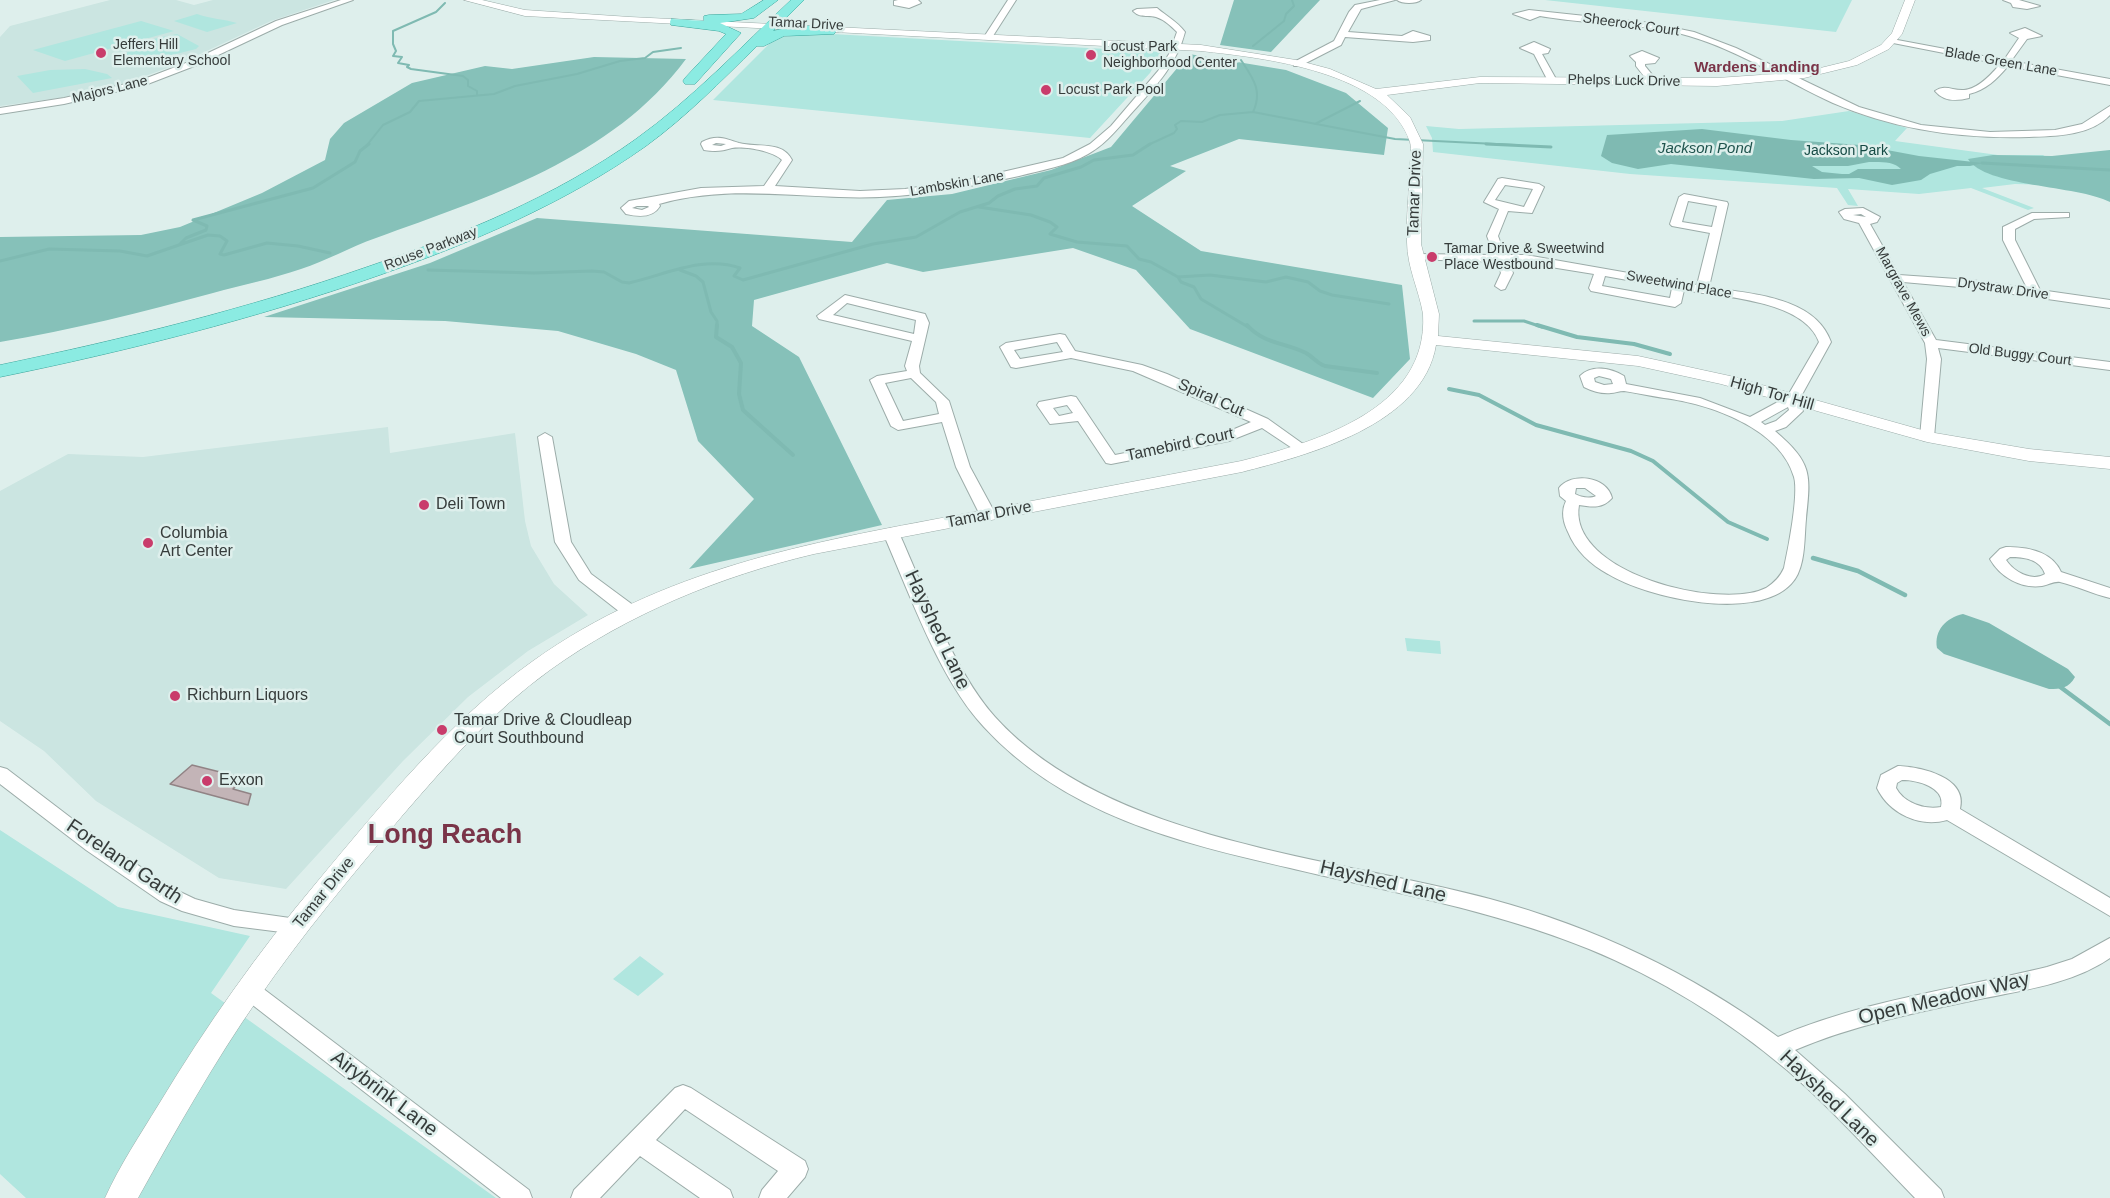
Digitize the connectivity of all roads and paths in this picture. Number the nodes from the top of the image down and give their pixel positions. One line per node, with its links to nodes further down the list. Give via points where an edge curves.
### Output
1 (348, 0): 39 (street, Majors Lane, via 279,23 142,83)
2 (469, 0): 14 (street, Tamar Drive, via 525,13)
3 (772, 0): 15 (main road, via 746,17)
4 (778, 0): 17 (main road, Rouse Parkway)
5 (798, 0): 18 (main road, Rouse Parkway)
6 (804, 0): 19 (main road, via 790,18)
7 (1012, 0): 21 (street)
8 (1391, 0): 20 (street, via 1359,6)
9 (1401, 0): 10 (street)
10 (1417, 0)
11 (1910, 0): 24 (street)
12 (1156, 14): 25 (street, via 1180,29)
13 (1537, 15): 31 (street, Sheerock Court, via 1680,31)
14 (625, 19): 15 (street, Tamar Drive); 16 (street, Tamar Drive)
15 (693, 19): 17 (street, Tamar Drive)
16 (676, 22): 17 (street, Tamar Drive); 33 (main road, via 722,27 734,33)
17 (752, 24): 18 (street, Tamar Drive); 33 (main road, Rouse Parkway)
18 (772, 25): 19 (street, Tamar Drive); 30 (main road, Rouse Parkway)
19 (830, 28): 21 (street, Tamar Drive); 30 (main road, via 772,34)
20 (1344, 34): 23 (street); 29 (street, via 1332,47)
21 (988, 37): 25 (street, Tamar Drive)
22 (2024, 37): 28 (street)
23 (1406, 38)
24 (1892, 42): 28 (street, Blade Green Lane); 31 (street, Phelps Luck Drive, via 1853,63)
25 (1177, 47): 29 (street, Tamar Drive, via 1252,54); 41 (street, Lambskin Lane, via 1163,73 1102,140 1064,161 964,185 910,193)
26 (1537, 52): 32 (street)
27 (1641, 61): 34 (street, via 1640,66)
28 (2005, 63): 35 (street, Blade Green Lane); 37 (street, via 1995,78)
29 (1297, 64): 36 (street, Tamar Drive, via 1333,74)
30 (726, 68): 62 (main road, Rouse Parkway, via 677,115 621,157 555,195 464,237 382,269 250,311)
31 (1787, 77): 34 (street, Phelps Luck Drive); 38 (street, Sheerock Court, via 1870,114 1960,133 2061,131 2094,123)
32 (1551, 80): 34 (street, Phelps Luck Drive); 36 (street, Phelps Luck Drive, via 1480,80)
33 (690, 81): 60 (main road, Rouse Parkway, via 635,130 586,163 510,203 447,230 255,296)
34 (1653, 82)
35 (2110, 82)
36 (1375, 93): 47 (street, Tamar Drive, via 1401,113 1416,140)
37 (1963, 93)
38 (2110, 109)
39 (0, 111)
40 (731, 145): 41 (street, via 769,148 785,156 785,166)
41 (767, 189): 42 (street, Lambskin Lane, via 710,189)
42 (651, 203)
43 (1505, 207): 48 (street, via 1491,236)
44 (2065, 215): 54 (street, via 2032,216 2009,227 2009,240)
45 (1863, 221): 50 (street, Margrave Mews)
46 (1717, 231): 53 (street)
47 (1415, 257): 48 (street, Sweetwind Place); 57 (street, Tamar Drive, via 1430,309)
48 (1499, 258): 49 (street, Sweetwind Place, via 1526,258); 51 (street, via 1507,273)
49 (1601, 271): 52 (street, Sweetwind Place); 52 (street, via 1595,288 1675,303)
50 (1896, 278): 54 (street, Drystraw Drive); 58 (street, Margrave Mews)
51 (1501, 286)
52 (1679, 286): 53 (street, Sweetwind Place)
53 (1702, 290): 65 (street, Sweetwind Place, via 1785,307 1820,330 1825,342)
54 (2035, 292): 55 (street, Drystraw Drive)
55 (2110, 304)
56 (919, 339): 56 (street, via 866,326 823,316 845,300 921,317); 63 (street, via 912,366)
57 (1431, 340): 65 (street, High Tor Hill, via 1638,361); 72 (street, Tamar Drive, via 1425,362 1404,392 1355,427)
58 (1931, 343): 61 (street, Old Buggy Court); 71 (street, Margrave Mews, via 1934,359)
59 (1071, 354): 68 (street, Spiral Cut, via 1162,377)
60 (0, 357)
61 (2110, 366)
62 (0, 371)
63 (914, 374): 67 (street, via 942,401); 67 (street, via 877,380 898,426)
64 (1620, 386): 69 (street, via 1693,400)
65 (1791, 400): 69 (street, via 1796,411 1788,420); 71 (street, High Tor Hill)
66 (1082, 416): 68 (street, Tamebird Court, via 1111,460 1229,437)
67 (948, 417): 75 (street, via 963,467)
68 (1263, 422): 72 (street, Spiral Cut)
69 (1757, 425): 74 (street, via 1791,457 1802,477 1803,489 1790,572 1779,587 1768,592 1734,599 1695,595 1651,586 1617,573 1600,562 1579,539 1570,513)
70 (545, 437): 79 (street, via 563,542 585,577)
71 (1927, 437): 73 (street, High Tor Hill, via 2029,455)
72 (1304, 449): 75 (street, Tamar Drive, via 1242,466)
73 (2110, 463)
74 (1574, 500)
75 (988, 515): 76 (street, Tamar Drive)
76 (891, 533): 79 (street, Tamar Drive, via 741,568); 86 (street, Hayshed Lane, via 970,700 989,724 1043,772 1107,807 1171,831 1487,905 1556,928 1662,976)
77 (2054, 575): 78 (street)
78 (2110, 593)
79 (631, 612): 83 (street, Tamar Drive, via 543,665 483,713 446,750)
80 (0, 774): 83 (street, Foreland Garth, via 167,895 234,918)
81 (1949, 812): 82 (street)
82 (2110, 908)
83 (297, 926): 85 (street, Tamar Drive)
84 (2110, 947): 86 (street, Open Meadow Way, via 2095,959 2049,976 1869,1014 1810,1032)
85 (249, 990): 88 (street, Tamar Drive, via 172,1107); 89 (street, Airybrink Lane)
86 (1776, 1048): 93 (street, Hayshed Lane)
87 (639, 1141): 90 (street); 91 (street); 92 (street, via 683,1095 796,1169)
88 (121, 1198)
89 (520, 1198)
90 (583, 1198)
91 (721, 1198)
92 (771, 1198)
93 (1932, 1198)

